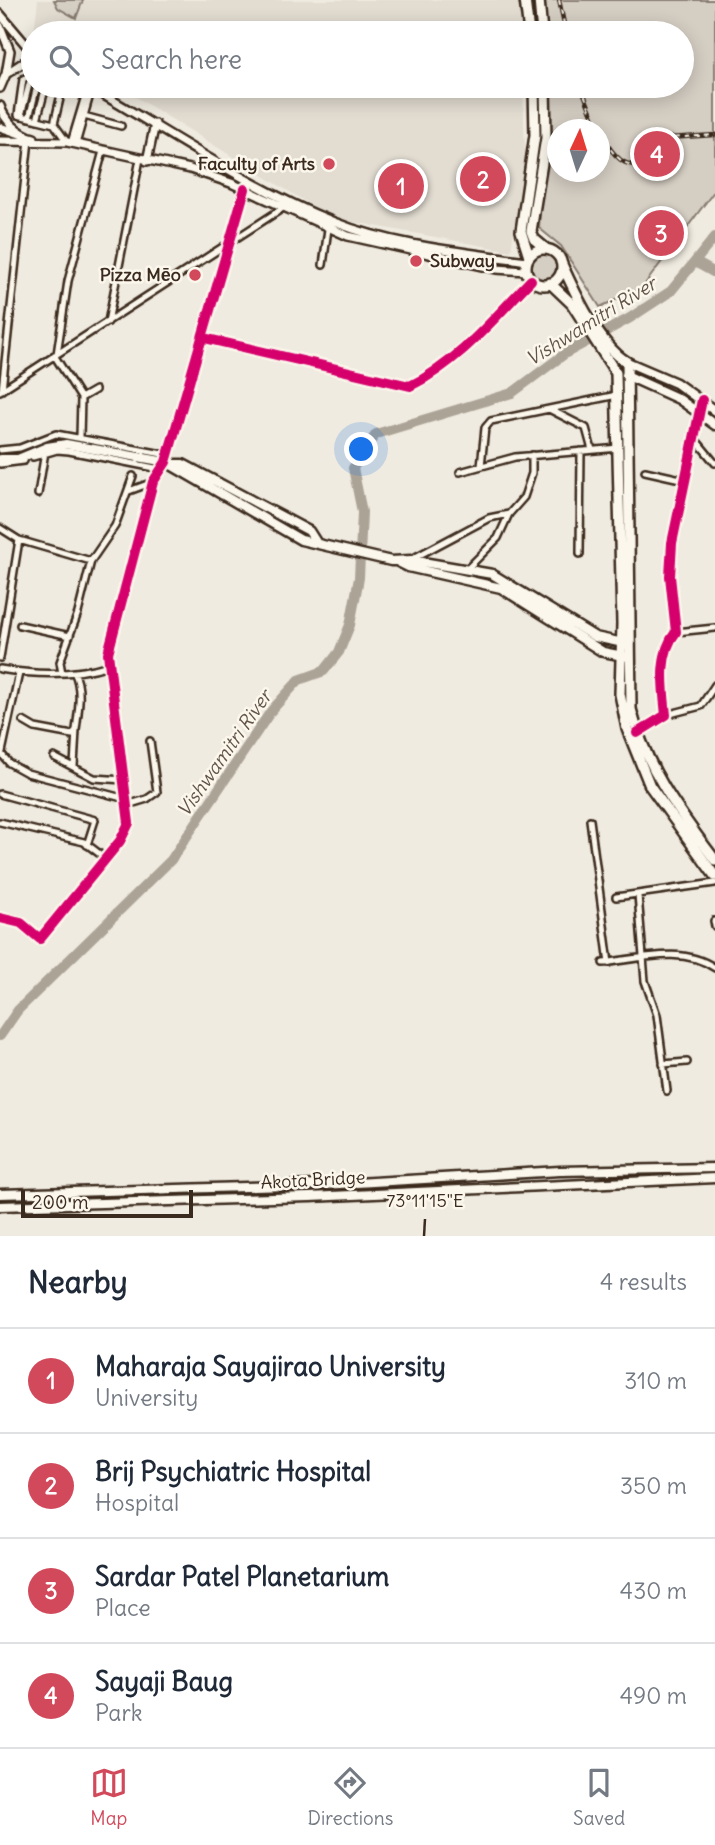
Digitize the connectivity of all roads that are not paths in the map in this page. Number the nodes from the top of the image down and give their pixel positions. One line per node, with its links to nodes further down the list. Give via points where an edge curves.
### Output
1 (525, 0): 4 (highway)
2 (539, 0): 5 (highway)
3 (0, 14): 7 (main road)
4 (527, 21)
5 (540, 21)
6 (0, 26): 9 (main road, via 10,51)
7 (21, 39)
8 (21, 63): 9 (main road)
9 (6, 74): 11 (main road)
10 (21, 87): 22 (street, via 18,115)
11 (0, 88)
12 (34, 98): 22 (street)
13 (43, 98): 23 (street)
14 (60, 98): 24 (street)
15 (85, 98): 30 (street)
16 (87, 98): 21 (street)
17 (109, 98): 25 (main road)
18 (534, 98): 40 (highway, via 535,135 521,231)
19 (545, 98): 37 (highway, via 545,138 531,231)
20 (0, 106): 28 (main road, via 4,117)
21 (84, 116): 26 (street); 30 (street)
22 (29, 118): 23 (street)
23 (37, 120): 24 (street)
24 (54, 124): 30 (street)
25 (155, 124): 32 (main road); 40 (main road, via 225,167 334,222)
26 (121, 126)
27 (0, 127): 28 (main road)
28 (28, 138): 29 (main road); 30 (main road); 51 (street)
29 (0, 141)
30 (71, 143): 31 (main road)
31 (103, 151): 32 (main road); 45 (street, via 68,281)
32 (143, 160): 33 (main road, via 190,169); 43 (street)
33 (245, 189): 34 (main road); 36 (street)
34 (283, 208): 35 (main road); 36 (street)
35 (328, 229): 39 (street); 40 (main road, via 511,272)
36 (230, 244): 43 (street); 44 (street)
37 (545, 249): 38 (highway); 40 (highway)
38 (561, 262): 41 (highway, via 558,277); 42 (highway)
39 (323, 265)
40 (528, 267): 41 (highway, via 540,284); 44 (street, via 465,348 436,373 410,386)
41 (550, 283): 42 (highway)
42 (580, 309): 46 (highway)
43 (108, 322): 45 (street)
44 (204, 338): 68 (street)
45 (55, 354): 51 (street); 53 (street)
46 (613, 355): 47 (highway); 48 (highway)
47 (627, 362): 49 (highway); 54 (main road)
48 (615, 371): 49 (highway); 52 (highway)
49 (626, 375): 57 (main road); 90 (highway)
50 (95, 390): 53 (street)
51 (1, 391)
52 (618, 395): 55 (street); 61 (highway)
53 (81, 398): 59 (street)
54 (702, 400): 56 (main road); 57 (street)
55 (549, 409): 63 (street, via 581,424); 70 (street, via 487,423)
56 (715, 411)
57 (699, 412): 58 (main road); 60 (street)
58 (715, 425)
59 (80, 437): 62 (street, via 56,434 20,448); 68 (street)
60 (696, 440): 69 (street); 74 (street)
61 (618, 448): 63 (street); 90 (highway)
62 (0, 450)
63 (592, 450): 64 (street)
64 (581, 451): 66 (street); 81 (street)
65 (45, 452): 67 (street, via 15,464); 68 (street); 77 (street)
66 (532, 455): 70 (street); 78 (street, via 524,497)
67 (0, 462): 68 (main road, via 66,444)
68 (167, 462): 75 (street); 83 (main road, via 183,464 309,531 320,544)
69 (715, 463)
70 (481, 466): 72 (street)
71 (645, 471): 74 (street)
72 (460, 472)
73 (133, 476): 76 (street)
74 (685, 480): 88 (street, via 670,565)
75 (153, 482): 76 (street); 93 (street, via 108,653)
76 (129, 491): 82 (street, via 115,526)
77 (38, 494)
78 (509, 514): 84 (street, via 489,518); 85 (street, via 498,538)
79 (0, 528): 80 (street)
80 (19, 540): 82 (street); 91 (street)
81 (580, 554)
82 (91, 561): 89 (street)
83 (394, 561): 84 (main road); 92 (main road, via 501,588 603,652)
84 (409, 561): 85 (main road)
85 (467, 569): 90 (main road, via 502,578 595,637)
86 (20, 625): 89 (street)
87 (715, 628): 88 (street)
88 (676, 632): 99 (street, via 665,656)
89 (70, 636): 97 (street, via 60,662)
90 (626, 643): 92 (highway)
91 (0, 657)
92 (625, 657): 102 (highway); 115 (highway, via 623,711 641,767)
93 (109, 665): 95 (street); 107 (street)
94 (0, 669): 96 (street)
95 (74, 672): 97 (street); 101 (street, via 78,680)
96 (19, 673): 97 (street); 104 (street)
97 (62, 673)
98 (715, 685): 99 (street, via 701,706)
99 (666, 715): 102 (street)
100 (23, 721): 101 (street, via 63,735)
101 (76, 730): 106 (street)
102 (637, 733): 114 (highway, via 667,797)
103 (150, 741): 109 (street, via 157,792)
104 (1, 752): 109 (street, via 9,763 27,773)
105 (54, 757): 106 (street)
106 (74, 766): 107 (street, via 94,778)
107 (124, 780): 109 (street)
108 (0, 794): 112 (street, via 94,820)
109 (127, 802): 113 (street, via 130,823)
110 (590, 820): 120 (street, via 606,963)
111 (0, 822): 112 (street)
112 (88, 845): 113 (street)
113 (105, 858): 119 (street, via 40,939 21,923)
114 (715, 860)
115 (715, 876)
116 (715, 883): 117 (street)
117 (638, 895): 118 (street); 120 (street)
118 (617, 898)
119 (0, 918)
120 (642, 959): 121 (street, via 693,956); 123 (street, via 657,1015)
121 (715, 968)
122 (687, 1062): 123 (street)
123 (663, 1064): 124 (street)
124 (667, 1091)
125 (715, 1168): 127 (main road)
126 (715, 1178): 128 (main road, Akota Bridge)
127 (0, 1194)
128 (0, 1206)

